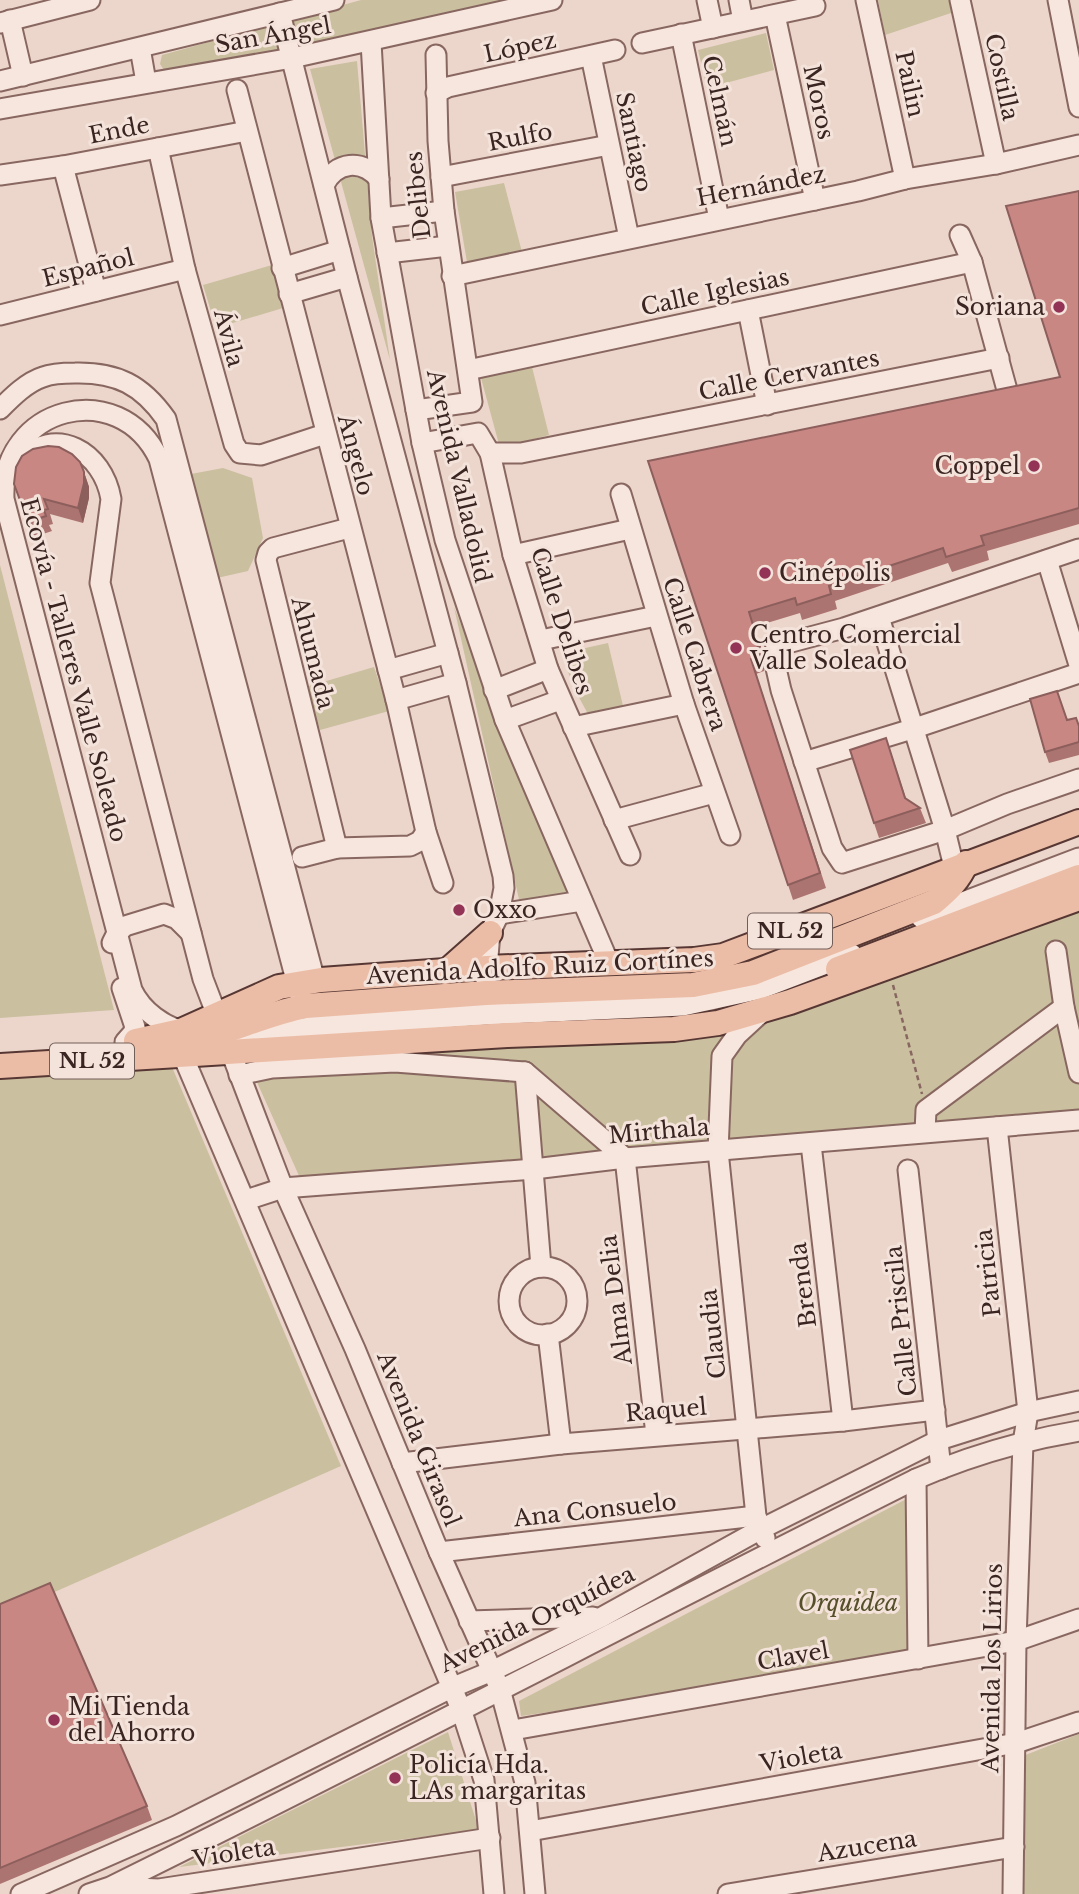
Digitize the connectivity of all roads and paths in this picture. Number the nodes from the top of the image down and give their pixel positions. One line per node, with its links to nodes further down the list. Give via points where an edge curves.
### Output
1 (552, 0): 16 (street, San Ángel)
2 (707, 0): 14 (street)
3 (740, 0): 12 (street)
4 (960, 0): 34 (street, Costilla)
5 (1058, 0): 28 (street)
6 (328, 1): 10 (street, San Ángel)
7 (77, 2): 13 (street)
8 (869, 3): 39 (street, Pailin)
9 (815, 6): 11 (street)
10 (291, 7): 18 (street, San Ángel); 22 (street)
11 (775, 15): 12 (street); 41 (street, Moros)
12 (743, 21): 14 (street)
13 (5, 22): 23 (street)
14 (713, 28): 15 (street)
15 (681, 34): 17 (street); 44 (street, Celmán)
16 (371, 42): 22 (street, San Ángel); 38 (street, Avenida Valladolid)
17 (642, 43)
18 (140, 48): 23 (street, San Ángel); 25 (street)
19 (615, 50): 21 (street, López)
20 (436, 55): 27 (street, Delibes)
21 (591, 56): 27 (street, López); 31 (street, Santiago)
22 (292, 58): 25 (street, San Ángel); 40 (street)
23 (23, 76): 24 (street, San Ángel)
24 (0, 81)
25 (146, 82): 29 (street, San Ángel)
26 (237, 90): 30 (street, Ángelo)
27 (436, 93): 37 (street, Delibes)
28 (1079, 107)
29 (0, 109)
30 (247, 131): 33 (street, Ende); 51 (street, Ángelo)
31 (609, 145): 37 (street, Rulfo); 46 (street, Santiago)
32 (1079, 145): 34 (street, Hernández)
33 (158, 148): 35 (street, Ende); 52 (street, Ávila)
34 (996, 164): 39 (street, Hernández)
35 (63, 166): 36 (street, Ende); 55 (street)
36 (0, 174)
37 (441, 177): 42 (street, Delibes)
38 (379, 179): 40 (street, via 366,167 349,165 334,171); 43 (street, Avenida Valladolid)
39 (905, 179): 41 (street, Hernández)
40 (324, 185): 48 (street)
41 (815, 200): 44 (street, Hernández)
42 (444, 211): 43 (street); 47 (street, Delibes)
43 (381, 218): 49 (street, Avenida Valladolid)
44 (719, 219): 46 (street, Hernández)
45 (960, 235): 50 (street)
46 (629, 238): 53 (street, Hernández)
47 (448, 246): 49 (street); 53 (street, Delibes)
48 (340, 250): 51 (street); 54 (street)
49 (387, 253): 64 (street, Avenida Valladolid)
50 (972, 262): 58 (street, Calle Iglesias); 59 (street)
51 (282, 268): 56 (street, Ángelo)
52 (185, 269): 55 (street, Español); 65 (street, Ávila, via 230,434 240,453 261,455)
53 (452, 276): 60 (street, Delibes)
54 (347, 277): 56 (street); 79 (street)
55 (96, 291): 57 (street, Español)
56 (289, 294): 65 (street, Ángelo)
57 (1, 310)
58 (748, 310): 60 (street, Calle Iglesias); 62 (street)
59 (999, 358): 61 (street); 62 (street, Calle Cervantes)
60 (468, 370): 64 (street, via 472,402)
61 (1007, 390)
62 (767, 405): 67 (street, Calle Cervantes, via 521,453)
63 (0, 409): 120 (street, via 42,377 86,373 131,383 166,419)
64 (416, 410): 66 (street, Avenida Valladolid)
65 (325, 434): 71 (street, Ángelo)
66 (422, 443): 67 (street, Calle Delibes, via 478,433); 85 (street, Avenida Valladolid, via 445,540)
67 (490, 453): 74 (street, Calle Delibes)
68 (2, 480): 112 (street, via 27,453 56,444 81,450 107,481 111,499 100,583); 113 (street, Ecovía - Talleres Valle Soleado); 120 (street, Ecovía - Talleres Valle Soleado, via 11,455 28,432 67,410 114,416 155,450)
69 (621, 494): 72 (street, Calle Cabrera)
70 (0, 523): 113 (street)
71 (349, 528): 82 (street, Ángelo); 100 (street, Ahumada, via 274,548 266,560)
72 (630, 529): 74 (street); 76 (street, Calle Cabrera)
73 (1079, 549): 75 (street)
74 (513, 555): 78 (street, Calle Delibes)
75 (1047, 560): 77 (street); 80 (street)
76 (656, 616): 78 (street); 88 (street, Calle Cabrera)
77 (879, 617): 91 (street); 92 (street, via 774,650 781,690)
78 (541, 640): 81 (street, Calle Delibes)
79 (448, 653): 82 (street); 84 (street)
80 (1079, 665)
81 (548, 669): 85 (street); 87 (street, Calle Delibes)
82 (388, 670): 86 (street, Ángelo)
83 (1079, 673): 91 (street)
84 (456, 683): 86 (street); 111 (street, via 503,876)
85 (494, 690): 89 (street, Avenida Valladolid)
86 (396, 700): 98 (street, Ángelo)
87 (560, 700): 89 (street); 90 (street, Calle Delibes)
88 (684, 704): 90 (street); 94 (street, Calle Cabrera)
89 (505, 720): 110 (street, Avenida Valladolid)
90 (573, 727): 95 (street, Calle Delibes)
91 (912, 729): 92 (street); 97 (street)
92 (804, 762): 97 (street, via 832,848 842,863)
93 (1079, 779): 97 (street)
94 (715, 793): 95 (street); 99 (street, Calle Cabrera)
95 (614, 820): 101 (street, Calle Delibes)
96 (1079, 822): 104 (main road, Avenida Adolfo Ruiz Cortínes / NL 52)
97 (945, 831): 104 (street)
98 (426, 832): 100 (street, via 410,846); 107 (street, Ángelo)
99 (730, 835)
100 (337, 848): 102 (street)
101 (630, 855)
102 (302, 857)
103 (1079, 858): 125 (street, via 754,981 695,996)
104 (960, 865): 115 (main road, Avenida Adolfo Ruiz Cortínes / NL 52, via 723,956); 125 (main road, via 961,874 933,902 753,973)
105 (1079, 868): 125 (street, via 761,989 682,1006)
106 (1079, 877): 125 (main road, via 721,1009 668,1015)
107 (443, 883)
108 (1079, 887): 125 (main road, via 738,1011 661,1023)
109 (1079, 898): 117 (main road, Avenida Adolfo Ruiz Cortínes / NL 52)
110 (582, 901): 111 (street); 115 (street, Avenida Valladolid)
111 (495, 924): 116 (street); 118 (main road)
112 (191, 933): 113 (street, via 164,914 125,926); 119 (street)
113 (114, 939): 122 (street); 127 (street, Ecovía - Talleres Valle Soleado, via 136,998)
114 (1056, 951): 123 (street)
115 (609, 963): 116 (main road, Avenida Adolfo Ruiz Cortínes / NL 52)
116 (487, 968): 118 (main road, Avenida Adolfo Ruiz Cortínes / NL 52); 125 (street)
117 (888, 968): 124 (main road, Avenida Adolfo Ruiz Cortínes / NL 52); 135 (path)
118 (446, 972): 120 (main road, Avenida Adolfo Ruiz Cortínes / NL 52)
119 (204, 982): 121 (street, via 222,997); 127 (street)
120 (306, 990): 121 (main road, Avenida Adolfo Ruiz Cortínes / NL 52); 125 (main road); 127 (main road, via 257,1018)
121 (265, 993): 127 (main road, Avenida Adolfo Ruiz Cortínes / NL 52)
122 (127, 1005): 127 (street); 128 (street, via 135,1027)
123 (1064, 1007): 133 (street); 135 (street)
124 (762, 1012): 126 (main road, Avenida Adolfo Ruiz Cortínes / NL 52); 130 (street)
125 (493, 1017): 126 (main road, Avenida Adolfo Ruiz Cortínes / NL 52, via 674,1029); 127 (main road, Avenida Adolfo Ruiz Cortínes / NL 52)
126 (726, 1021): 130 (street, Claudia, via 719,1043)
127 (191, 1040): 128 (main road); 131 (main road, Avenida Adolfo Ruiz Cortínes / NL 52); 134 (street, Avenida Girasol); 145 (street)
128 (131, 1041): 129 (main road)
129 (0, 1051)
130 (722, 1056): 140 (street, Claudia)
131 (0, 1066)
132 (526, 1072): 134 (street, via 395,1062 272,1068); 141 (street); 142 (street)
133 (1079, 1073)
134 (239, 1075): 144 (street, Avenida Girasol)
135 (926, 1110): 138 (street)
136 (1079, 1119): 137 (street, Mirthala)
137 (998, 1128): 138 (street, Mirthala); 150 (street, Patricia)
138 (925, 1132): 139 (street, Mirthala)
139 (811, 1144): 140 (street, Mirthala); 151 (street, Brenda)
140 (718, 1151): 141 (street, Mirthala); 152 (street, Claudia)
141 (625, 1158): 142 (street, Mirthala); 154 (street, Alma Delia)
142 (534, 1169): 144 (street, Mirthala); 146 (street)
143 (908, 1170): 149 (street, Calle Priscila)
144 (283, 1188): 145 (street, Mirthala); 158 (street, Avenida Girasol)
145 (246, 1200): 170 (street)
146 (541, 1267): 147 (street, via 559,1271 576,1292 572,1320); 147 (street, via 519,1277 509,1298 510,1311 525,1330)
147 (548, 1335): 157 (street)
148 (1079, 1401): 150 (street, Avenida Orquídea)
149 (935, 1410): 151 (street, Raquel); 155 (street, Calle Priscila)
150 (1028, 1412): 155 (street, Avenida Orquídea); 156 (street, Patricia)
151 (843, 1421): 152 (street, Raquel)
152 (747, 1428): 154 (street, Raquel); 161 (street, Claudia)
153 (1079, 1431): 156 (street, Avenida Orquídea)
154 (656, 1435): 157 (street, Raquel)
155 (939, 1440): 159 (street, Calle Priscila); 161 (street, Avenida Orquídea)
156 (1023, 1443): 159 (street, Avenida Orquídea); 167 (street, Avenida los Lirios)
157 (561, 1444): 158 (street, Raquel)
158 (402, 1463): 162 (street, Avenida Girasol)
159 (941, 1469): 160 (street, Avenida Orquídea)
160 (916, 1479): 163 (street, Avenida Orquídea); 168 (street)
161 (758, 1522): 162 (street, Ana Consuelo); 163 (street, Claudia); 164 (street, Avenida Orquídea)
162 (439, 1552): 166 (street, Avenida Girasol)
163 (772, 1552): 171 (street, Avenida Orquídea)
164 (601, 1617): 166 (street); 169 (street, Avenida Orquídea)
165 (1079, 1619): 167 (street, Clavel)
166 (469, 1621): 169 (street, Avenida Girasol)
167 (1016, 1641): 168 (street, Clavel); 175 (street, Avenida los Lirios)
168 (918, 1659): 174 (street, Clavel)
169 (492, 1671): 170 (street, Avenida Orquídea); 171 (street, Avenida Girasol)
170 (451, 1689): 172 (street); 176 (street, Avenida Orquídea)
171 (500, 1689): 172 (street, Avenida Orquídea); 174 (street, Avenida Girasol)
172 (461, 1709): 178 (street, via 484,1780); 180 (street, Avenida Orquídea)
173 (1079, 1722): 175 (street, Violeta)
174 (513, 1730): 177 (street, Avenida Girasol)
175 (1016, 1743): 177 (street, Violeta); 179 (street, Avenida los Lirios)
176 (176, 1826): 180 (street); 182 (street, Avenida Orquídea)
177 (530, 1831): 186 (street, Avenida Girasol)
178 (490, 1838): 181 (street, Violeta, via 159,1889); 185 (street)
179 (1014, 1847): 187 (street, Azucena); 188 (street, Avenida los Lirios)
180 (187, 1849): 181 (street, Avenida Orquídea)
181 (110, 1887): 184 (street, Avenida Orquídea)
182 (39, 1890): 183 (street, Avenida Orquídea)
183 (20, 1894)
184 (89, 1894)
185 (494, 1894)
186 (535, 1894)
187 (728, 1894)
188 (1013, 1894)

